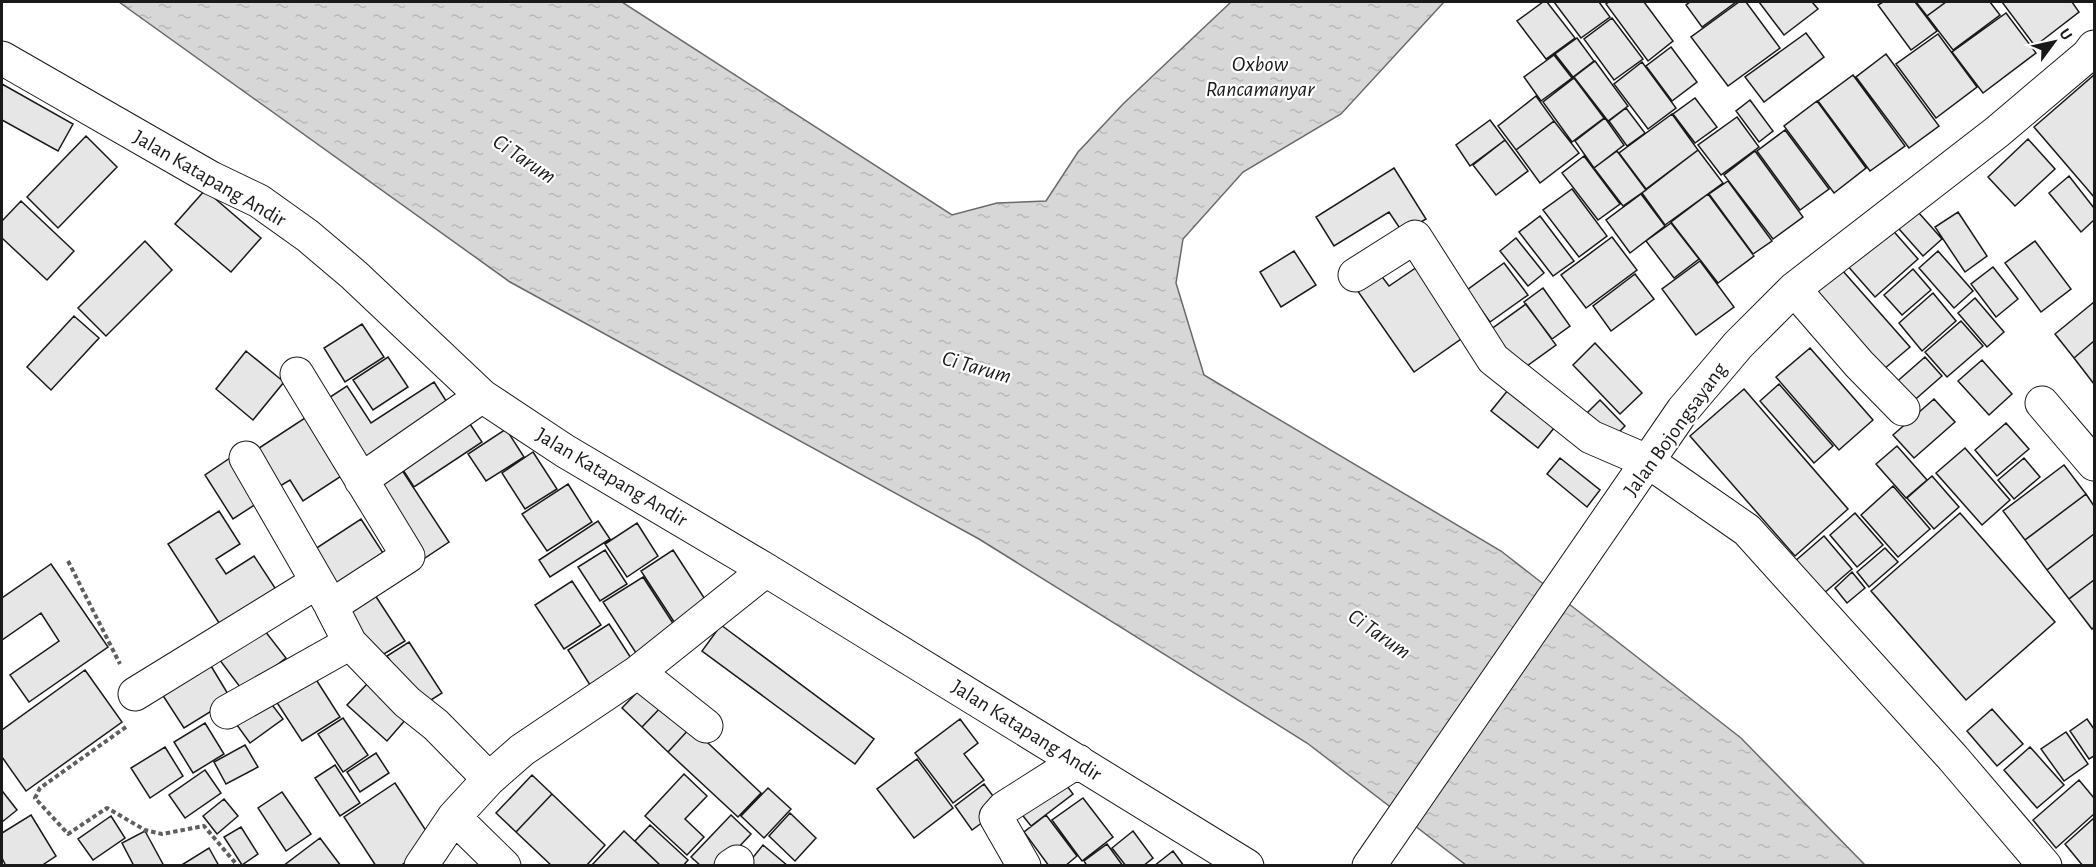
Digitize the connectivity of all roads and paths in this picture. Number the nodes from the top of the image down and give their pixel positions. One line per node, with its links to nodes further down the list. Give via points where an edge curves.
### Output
1 (2094, 47): 4 (street, Jalan Bojongsayang, via 1997,132)
2 (2, 58): 6 (street, Jalan Katapang Andir, via 211,178 259,201 354,275)
3 (1355, 275): 10 (street, via 1415,237 1493,359 1591,437)
4 (1794, 289): 8 (street); 10 (street, Jalan Bojongsayang, via 1738,345 1683,410)
5 (297, 374): 12 (street)
6 (482, 396): 12 (street); 14 (street, Jalan Katapang Andir, via 565,451)
7 (2042, 403): 11 (street)
8 (1904, 409)
9 (246, 458): 15 (street)
10 (1649, 462): 29 (street, Jalan Bojongsayang); 30 (street, via 1747,530)
11 (2094, 464)
12 (361, 480): 15 (street, via 408,556)
13 (68, 561): 18 (path)
14 (766, 570): 17 (street); 21 (street, Jalan Katapang Andir)
15 (324, 594): 16 (street); 18 (street)
16 (350, 643): 19 (street); 22 (street)
17 (638, 672): 20 (street); 22 (street, via 522,750)
18 (135, 694): 24 (path, via 145,714 40,788 35,798 68,834 107,808 145,830 162,834 204,826)
19 (227, 712)
20 (706, 726)
21 (1078, 760): 27 (street, via 996,817); 28 (street, Jalan Katapang Andir)
22 (489, 779): 23 (street)
23 (454, 817): 25 (street); 26 (street)
24 (238, 866)
25 (421, 866)
26 (504, 866)
27 (1024, 866)
28 (1247, 866)
29 (1369, 866)
30 (2045, 866)

